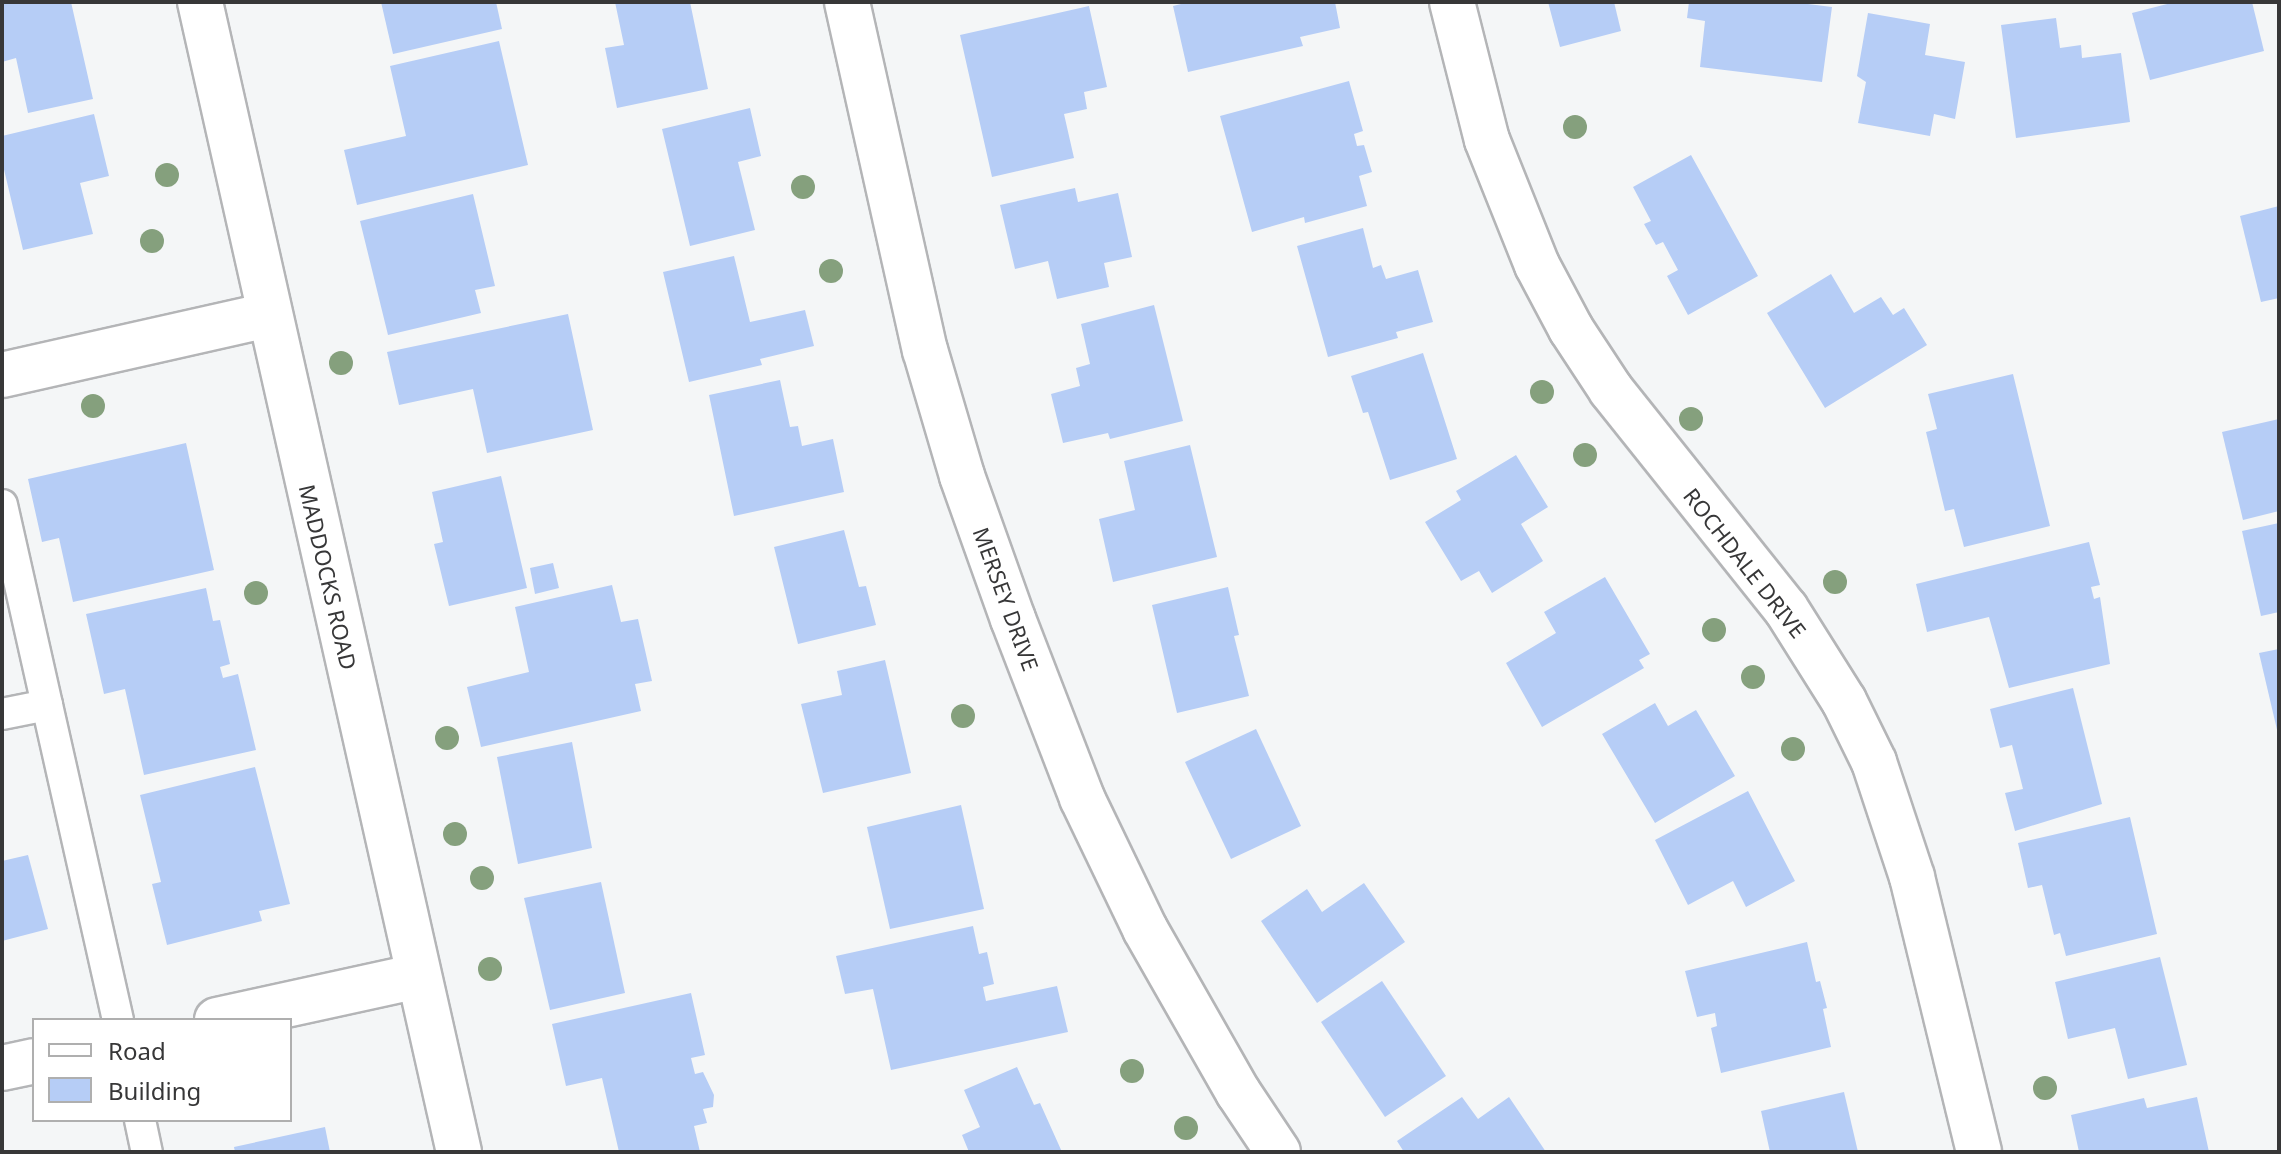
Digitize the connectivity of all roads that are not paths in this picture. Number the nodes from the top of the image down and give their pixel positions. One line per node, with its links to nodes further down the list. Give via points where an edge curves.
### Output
1 (200, 2): 4 (street, MADDOCKS ROAD)
2 (847, 2): 17 (street, MERSEY DRIVE, via 925,350 962,476 1013,619 1082,798 1145,929)
3 (1452, 2): 18 (street, ROCHDALE DRIVE, via 1487,140 1537,265 1571,329 1611,390 1786,609 1844,701 1874,762 1912,877)
4 (268, 315): 5 (street); 9 (street, MADDOCKS ROAD)
5 (2, 375)
6 (2, 505): 7 (lane)
7 (47, 705): 8 (lane); 10 (lane)
8 (2, 714)
9 (418, 976): 11 (street); 16 (street, MADDOCKS ROAD)
10 (118, 1018)
11 (226, 1018)
12 (32, 1061): 13 (street)
13 (2, 1068)
14 (140, 1122): 15 (lane)
15 (147, 1152)
16 (459, 1152)
17 (1278, 1152)
18 (1979, 1152)

